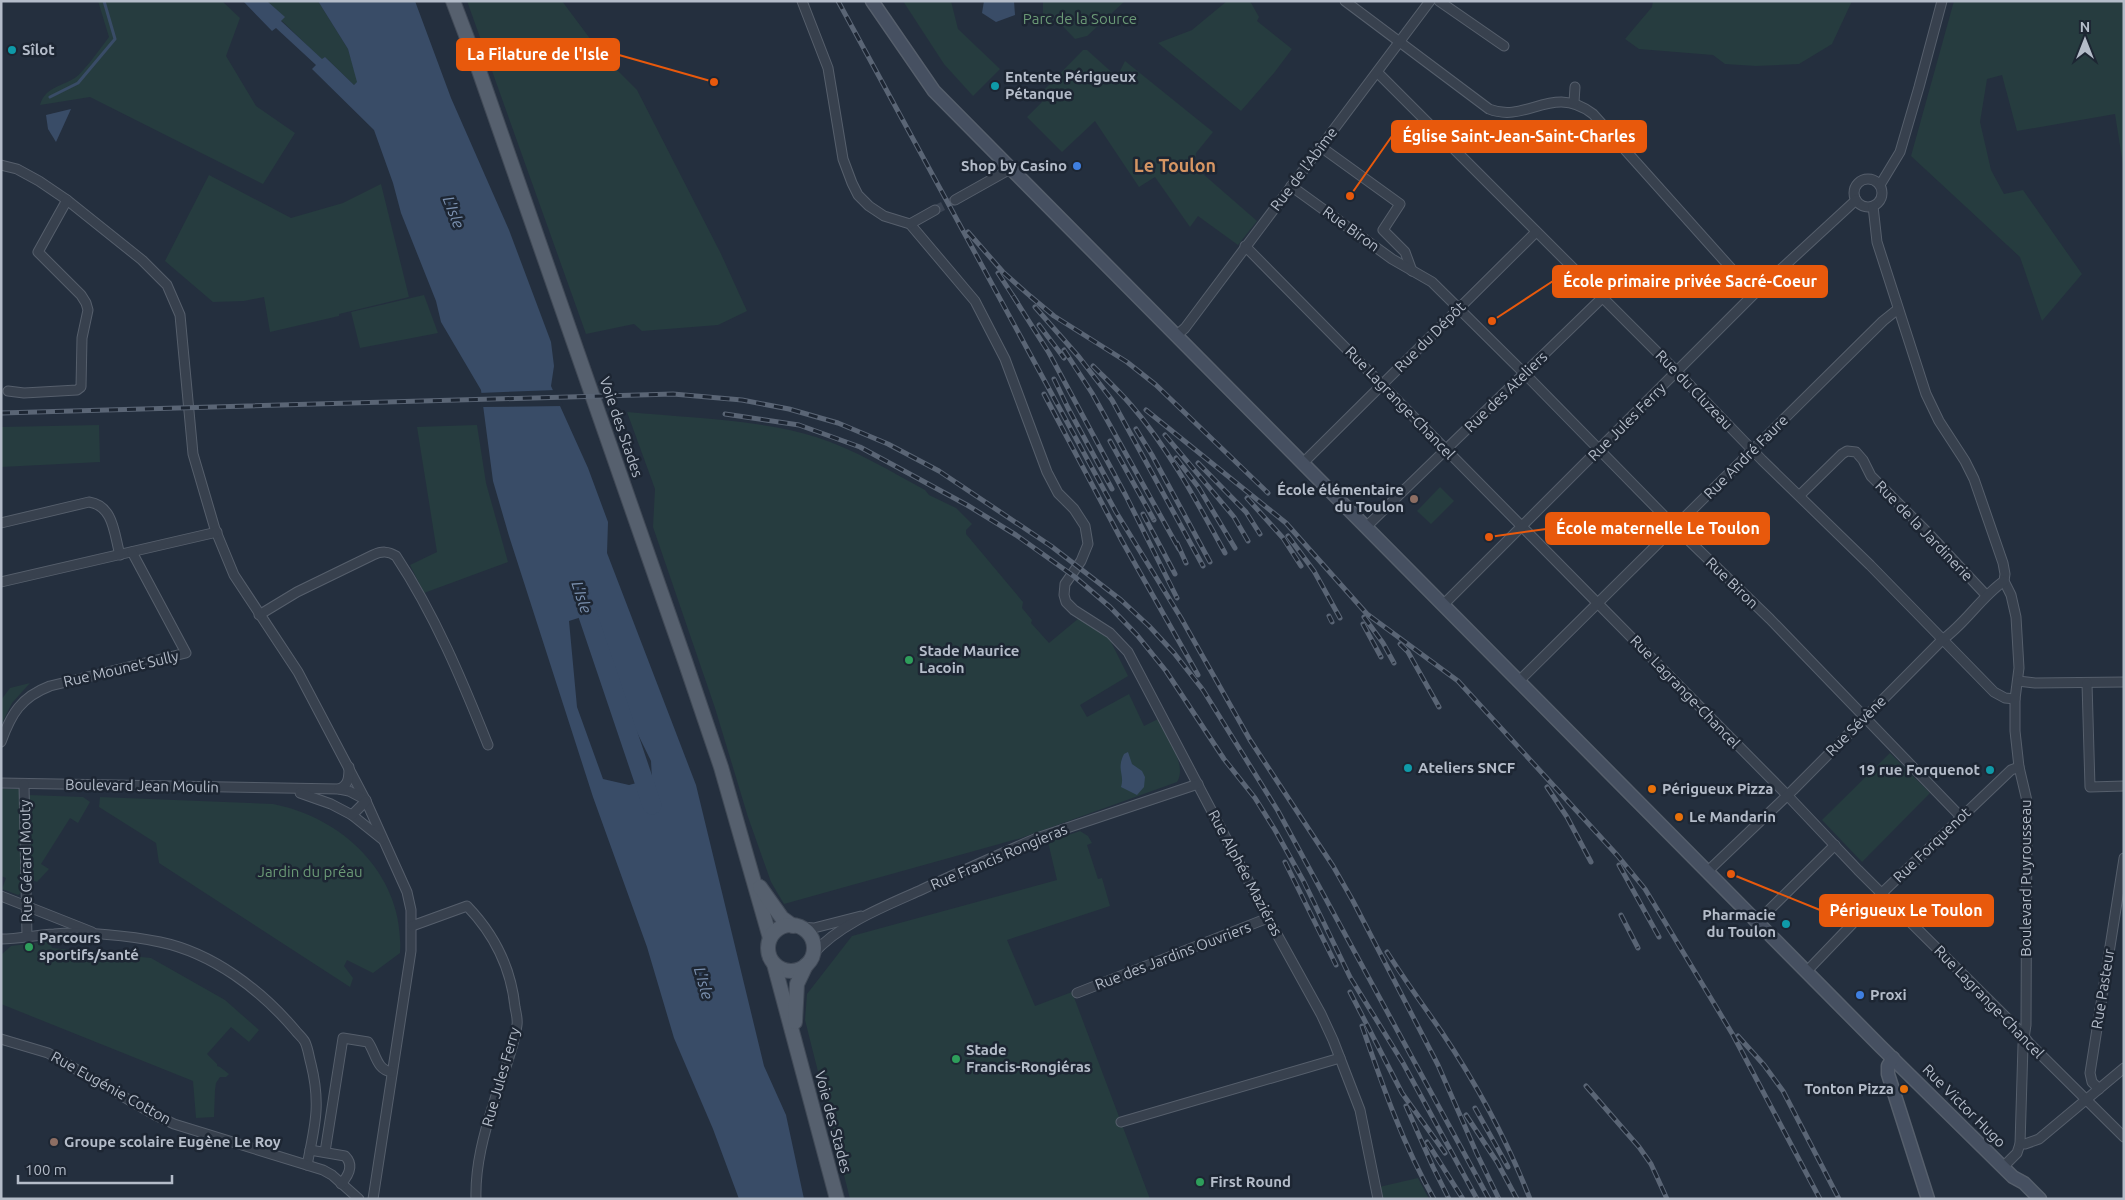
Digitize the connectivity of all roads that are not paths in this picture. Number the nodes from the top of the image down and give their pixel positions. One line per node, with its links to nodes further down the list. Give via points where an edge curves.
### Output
1 (453, 1): 78 (main road, Voie des Stades, via 685,661 721,767)
2 (802, 1): 23 (street, via 828,68 843,159 852,183 869,206 884,216)
3 (872, 1): 15 (main road, Rue Victor Hugo, via 934,91)
4 (1346, 1): 8 (street)
5 (1430, 1): 8 (street, Rue de l'Abîme)
6 (1439, 1): 9 (street)
7 (1942, 1): 16 (street, via 1900,152)
8 (1399, 42): 10 (street, Rue de l'Abîme); 12 (street, via 1499,112 1557,101)
9 (1504, 46)
10 (1378, 73): 13 (street, Rue de l'Abîme); 24 (street, Rue du Cluzeau)
11 (1575, 87): 12 (street)
12 (1574, 102): 27 (street, via 1593,114)
13 (1321, 147): 17 (street, Rue de l'Abîme); 26 (street, Rue Biron, via 1400,204 1383,230 1405,252)
14 (1, 165): 18 (street, via 17,169)
15 (1012, 168): 19 (street); 31 (main road, Rue Victor Hugo)
16 (1880, 185): 20 (street, via 1870,179 1860,182 1854,189); 21 (street, via 1881,199)
17 (1291, 186): 25 (street, Rue de l'Abîme); 26 (street, Rue Biron)
18 (67, 200): 35 (street, via 38,252 86,303 81,387 77,390 24,393); 45 (street, via 142,260 166,285 180,315 193,454)
19 (955, 200)
20 (1856, 200): 21 (street, via 1864,207); 27 (street, Rue Jules Ferry)
21 (1873, 206): 30 (street, via 1877,242)
22 (935, 210): 23 (street)
23 (910, 224): 67 (street, Rue Alphée Maziéras, via 975,301 1005,359 1046,472 1058,493 1085,526 1088,544 1063,588 1066,602 1110,633 1128,652)
24 (1536, 232): 28 (street, Rue du Cluzeau); 29 (street, Rue du Dépôt)
25 (1245, 246): 31 (street, Rue de l'Abîme); 34 (street, Rue Lagrange-Chancel)
26 (1412, 271): 29 (street, Rue Biron, via 1432,282)
27 (1754, 294): 32 (street, Rue Jules Ferry)
28 (1602, 298): 32 (street, Rue du Cluzeau); 33 (street, Rue des Ateliers)
29 (1459, 308): 33 (street, Rue Biron); 34 (street, Rue du Dépôt)
30 (1898, 310): 38 (street, Rue André Faure, via 1883,321); 48 (street, Boulevard Puyrousseau, via 1931,406 1974,479 2003,563)
31 (1176, 336): 39 (main road, Rue Victor Hugo)
32 (1677, 372): 37 (street, Rue Jules Ferry); 38 (street, Rue du Cluzeau)
33 (1526, 375): 36 (street, Rue des Ateliers); 37 (street, Rue Biron)
34 (1382, 385): 36 (street, Rue Lagrange-Chancel); 39 (street, Rue du Dépôt)
35 (8, 391)
36 (1446, 450): 42 (street, Rue des Ateliers); 43 (street, Rue Lagrange-Chancel)
37 (1600, 450): 43 (street, Rue Jules Ferry); 44 (street, Rue Biron)
38 (1753, 451): 40 (street, Rue du Cluzeau); 44 (street, Rue André Faure)
39 (1303, 463): 42 (main road, Rue Victor Hugo)
40 (1800, 495): 50 (street, Rue de la Jardinerie, via 1842,454 1856,452 1871,476); 54 (street, Rue du Cluzeau)
41 (1, 523): 47 (street, via 90,502 98,504 109,514)
42 (1366, 527): 52 (main road, Rue Victor Hugo)
43 (1522, 527): 51 (street, Rue Lagrange-Chancel); 52 (street, Rue Jules Ferry)
44 (1675, 527): 51 (street, Rue André Faure); 60 (street, Rue Biron, via 1777,626)
45 (217, 532): 46 (street); 53 (street, via 227,562)
46 (132, 552): 47 (street); 61 (street, Rue Mounet Sully, via 186,653 33,692 14,713)
47 (120, 555): 49 (street)
48 (2004, 581): 50 (street, Rue Sévène); 56 (street, Boulevard Puyrousseau, via 2016,617)
49 (1, 582)
50 (1986, 596): 54 (street, Rue Sévène, via 1963,623)
51 (1598, 603): 55 (street, Rue André Faure); 71 (street, Rue Lagrange-Chancel)
52 (1443, 604): 55 (main road, Rue Victor Hugo)
53 (260, 615): 62 (street, via 339,571 381,552 390,552 396,556 427,607 464,684); 63 (street, via 298,672)
54 (1942, 640): 59 (street, Rue du Cluzeau, via 1994,692); 60 (street, Rue Sévène)
55 (1519, 681): 79 (main road, Rue Victor Hugo)
56 (2018, 681): 58 (street); 59 (street, Boulevard Puyrousseau)
57 (2124, 682): 58 (street)
58 (2087, 683): 68 (street, via 2090,787)
59 (2015, 699): 64 (street, Boulevard Puyrousseau)
60 (1864, 718): 71 (street, Rue Sévène); 74 (street, Rue Biron)
61 (1, 742)
62 (488, 745)
63 (349, 766): 69 (street, via 348,781); 72 (street)
64 (2019, 767): 74 (street, Rue Forquenot, via 2011,770); 96 (street, Boulevard Puyrousseau, via 2027,801)
65 (1, 783): 66 (street, Boulevard Jean Moulin)
66 (24, 784): 70 (street, Boulevard Jean Moulin); 82 (street, Rue Gérard Mouty)
67 (1198, 784): 83 (street, Rue Francis Rongieras, via 1037,838); 84 (street, Rue Alphée Maziéras)
68 (2124, 786)
69 (339, 789): 70 (street, Boulevard Jean Moulin); 72 (street, Boulevard Jean Moulin)
70 (283, 790): 73 (street, Boulevard Jean Moulin, via 306,794)
71 (1787, 794): 76 (street, Rue Lagrange-Chancel); 79 (street, Rue Sévène)
72 (366, 800): 73 (street); 75 (street)
73 (352, 814): 75 (street, Boulevard Jean Moulin)
74 (1961, 817): 80 (street, Rue Forquenot)
75 (382, 839): 86 (street, via 407,892)
76 (1835, 845): 80 (street, Rue Lagrange-Chancel); 85 (street)
77 (2124, 858): 103 (street, Rue Pasteur, via 2090,1073 2092,1082)
78 (748, 867): 87 (main road, Voie des Stades, via 767,900 782,918); 90 (main road, Voie des Stades)
79 (1708, 871): 85 (main road, Rue Victor Hugo)
80 (1882, 893): 94 (street, Rue Forquenot); 96 (street, Rue Lagrange-Chancel)
81 (1, 896): 82 (street)
82 (26, 906): 88 (street); 89 (street, Rue Gérard Mouty)
83 (870, 913): 87 (street, via 814,928); 92 (street, Rue Francis Rongieras, via 826,942)
84 (1268, 918): 95 (street, Rue des Jardins Ouvriers); 99 (street, Rue Alphée Maziéras, via 1321,1014)
85 (1757, 922): 94 (main road, Rue Victor Hugo)
86 (412, 926): 102 (street); 116 (street, Rue Jules Ferry, via 467,906 499,949 513,985 517,1023 480,1154)
87 (796, 926): 90 (main road, via 780,928); 92 (main road, via 810,935 813,941)
88 (99, 935): 89 (street); 108 (street, via 162,942 193,952 238,978 286,1018 305,1042 316,1084 317,1116)
89 (27, 937): 91 (street)
90 (770, 938): 93 (main road, via 769,955)
91 (1, 940)
92 (810, 960): 93 (main road, via 800,969 787,971); 98 (main road, Voie des Stades, via 797,984 795,998)
93 (774, 964): 98 (main road, Voie des Stades)
94 (1807, 971): 100 (main road, Rue Victor Hugo)
95 (1077, 993)
96 (2024, 1037): 104 (street, Rue Lagrange-Chancel); 107 (street, Boulevard Puyrousseau)
97 (1, 1039): 110 (street, Rue Eugénie Cotton, via 48,1053 174,1124)
98 (798, 1053): 117 (main road, Voie des Stades)
99 (1340, 1058): 105 (street); 118 (street, Rue Alphée Maziéras, via 1360,1110)
100 (1893, 1058): 111 (main road, Rue Victor Hugo); 119 (main road, via 1888,1074)
101 (2124, 1068): 103 (street)
102 (392, 1072): 109 (street, via 386,1072 380,1066 368,1042 343,1038); 115 (street)
103 (2099, 1089): 104 (street)
104 (2086, 1100): 106 (street, Rue Lagrange-Chancel); 107 (street, via 2039,1139)
105 (1121, 1122)
106 (2124, 1137)
107 (2020, 1144): 111 (street, via 2017,1153)
108 (310, 1150): 109 (street); 110 (street)
109 (325, 1152): 113 (street, via 348,1159 349,1174)
110 (307, 1165): 113 (street, Rue Eugénie Cotton, via 323,1170)
111 (2003, 1167): 112 (main road, Rue Victor Hugo)
112 (2013, 1177): 120 (main road, Rue Victor Hugo); 121 (main road, Rue Victor Hugo)
113 (342, 1184): 114 (street, Rue Eugénie Cotton)
114 (359, 1199)
115 (372, 1199)
116 (476, 1199)
117 (837, 1199)
118 (1378, 1199)
119 (1928, 1199)
120 (2028, 1199)
121 (2040, 1199)

